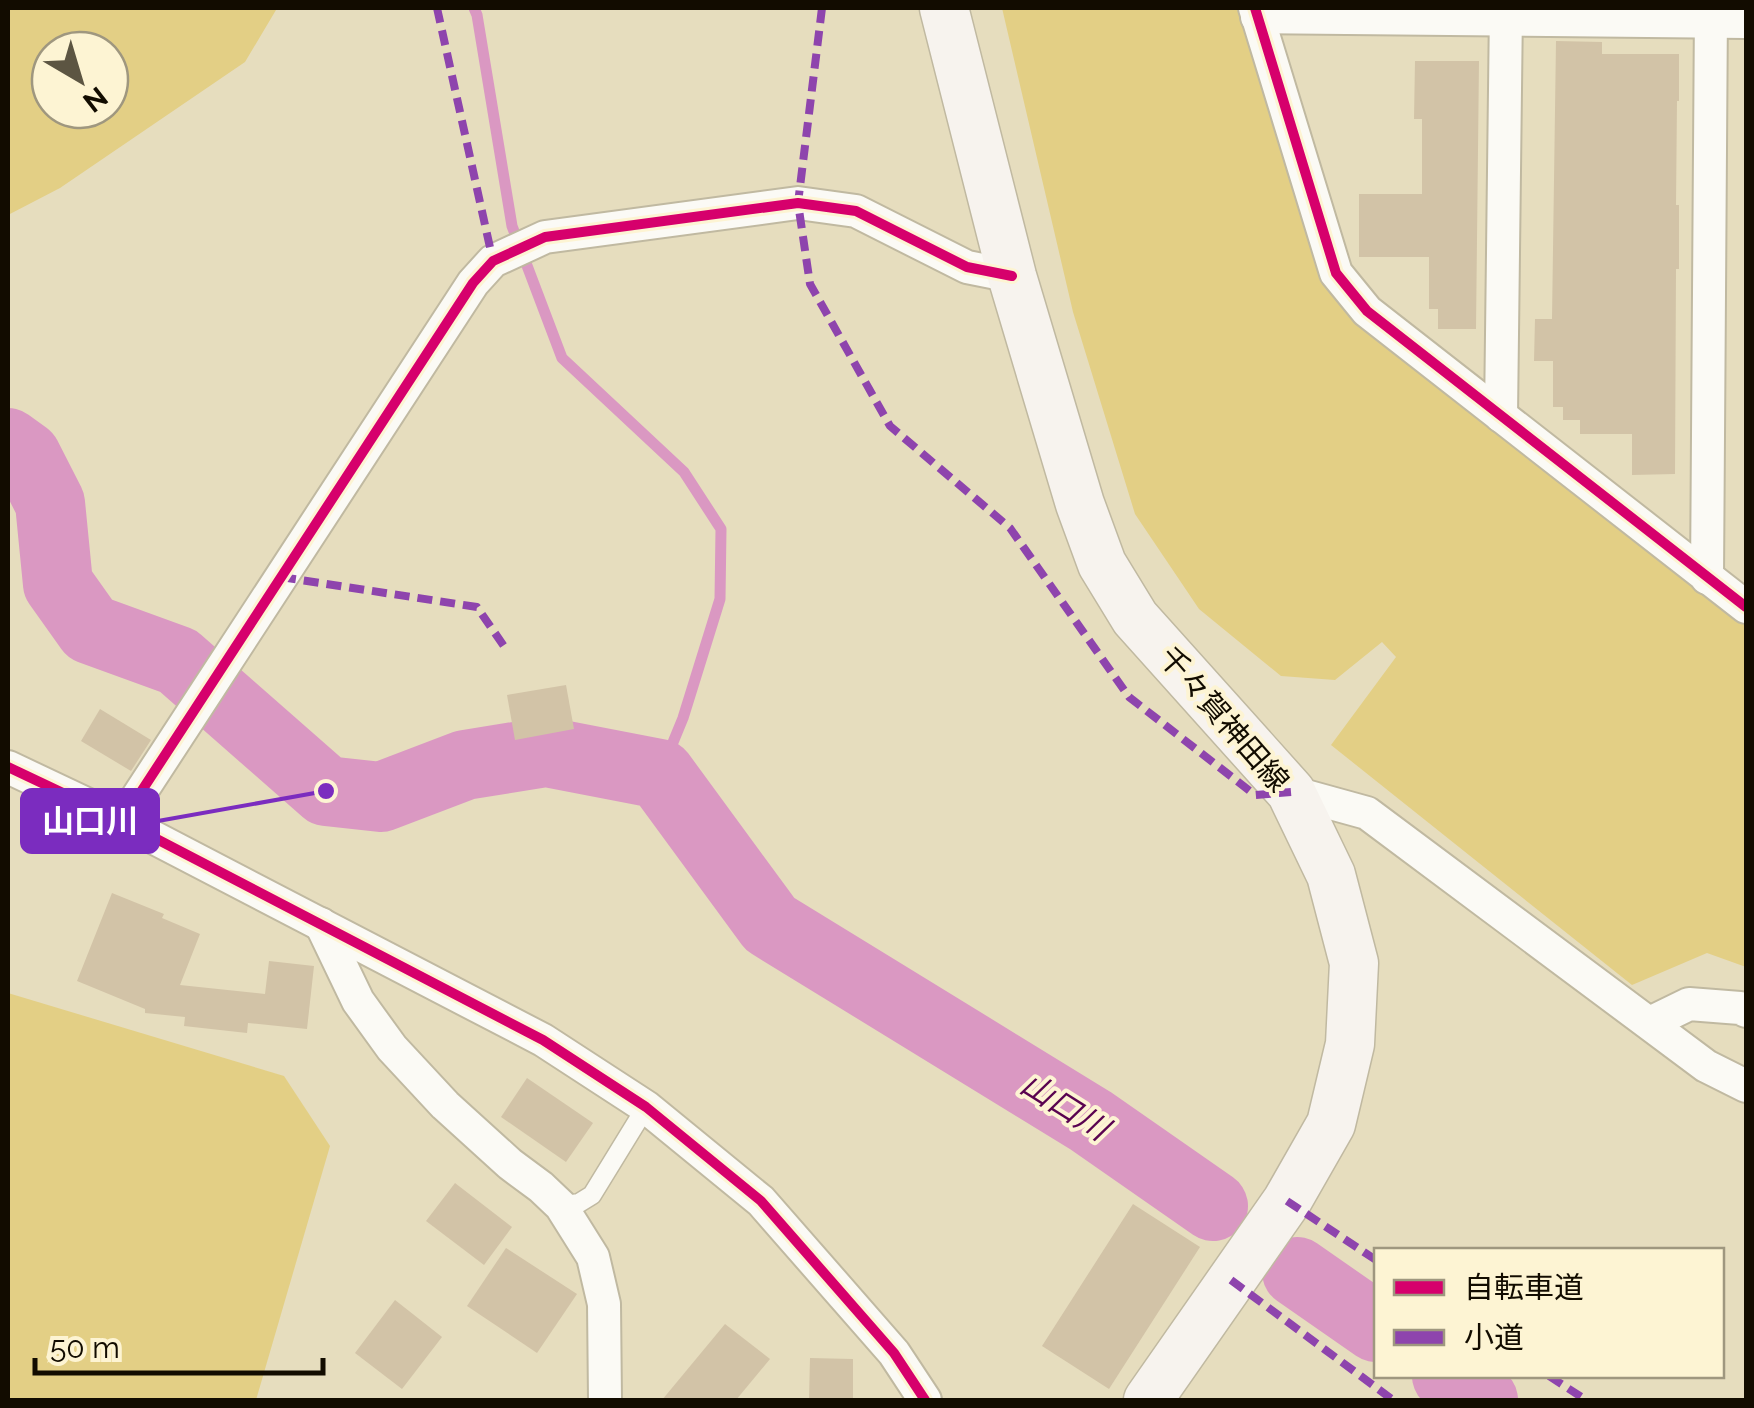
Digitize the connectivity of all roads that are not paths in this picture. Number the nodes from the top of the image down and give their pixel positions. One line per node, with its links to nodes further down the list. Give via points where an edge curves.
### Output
1 (944, 8): 6 (main road, 千々賀神田線)
2 (1256, 12): 3 (street); 7 (street, via 1336,272 1367,311)
3 (1506, 14): 4 (street); 7 (street)
4 (1710, 14): 5 (street); 8 (street)
5 (1746, 22)
6 (1012, 276): 11 (main road, 千々賀神田線, via 1102,564 1135,618); 12 (street, via 967,268 856,212 798,204 545,237 493,261)
7 (1501, 416): 8 (street)
8 (1707, 578): 9 (street)
9 (1746, 607)
10 (8, 768): 12 (street)
11 (1290, 792): 15 (street, via 1367,813); 21 (main road, 千々賀神田線, via 1331,875 1354,963 1350,1044 1331,1124 1296,1186)
12 (122, 822): 13 (street)
13 (321, 924): 17 (street, via 543,1040); 18 (street, via 358,1001 392,1048 445,1105)
14 (1746, 1011): 15 (street, via 1689,1004)
15 (1650, 1023): 16 (street, via 1706,1066)
16 (1746, 1086)
17 (646, 1107): 18 (lane, via 592,1194); 20 (street, via 762,1201 894,1353)
18 (561, 1206): 19 (street, via 593,1257 604,1304)
19 (606, 1400)
20 (925, 1400)
21 (1148, 1400)

